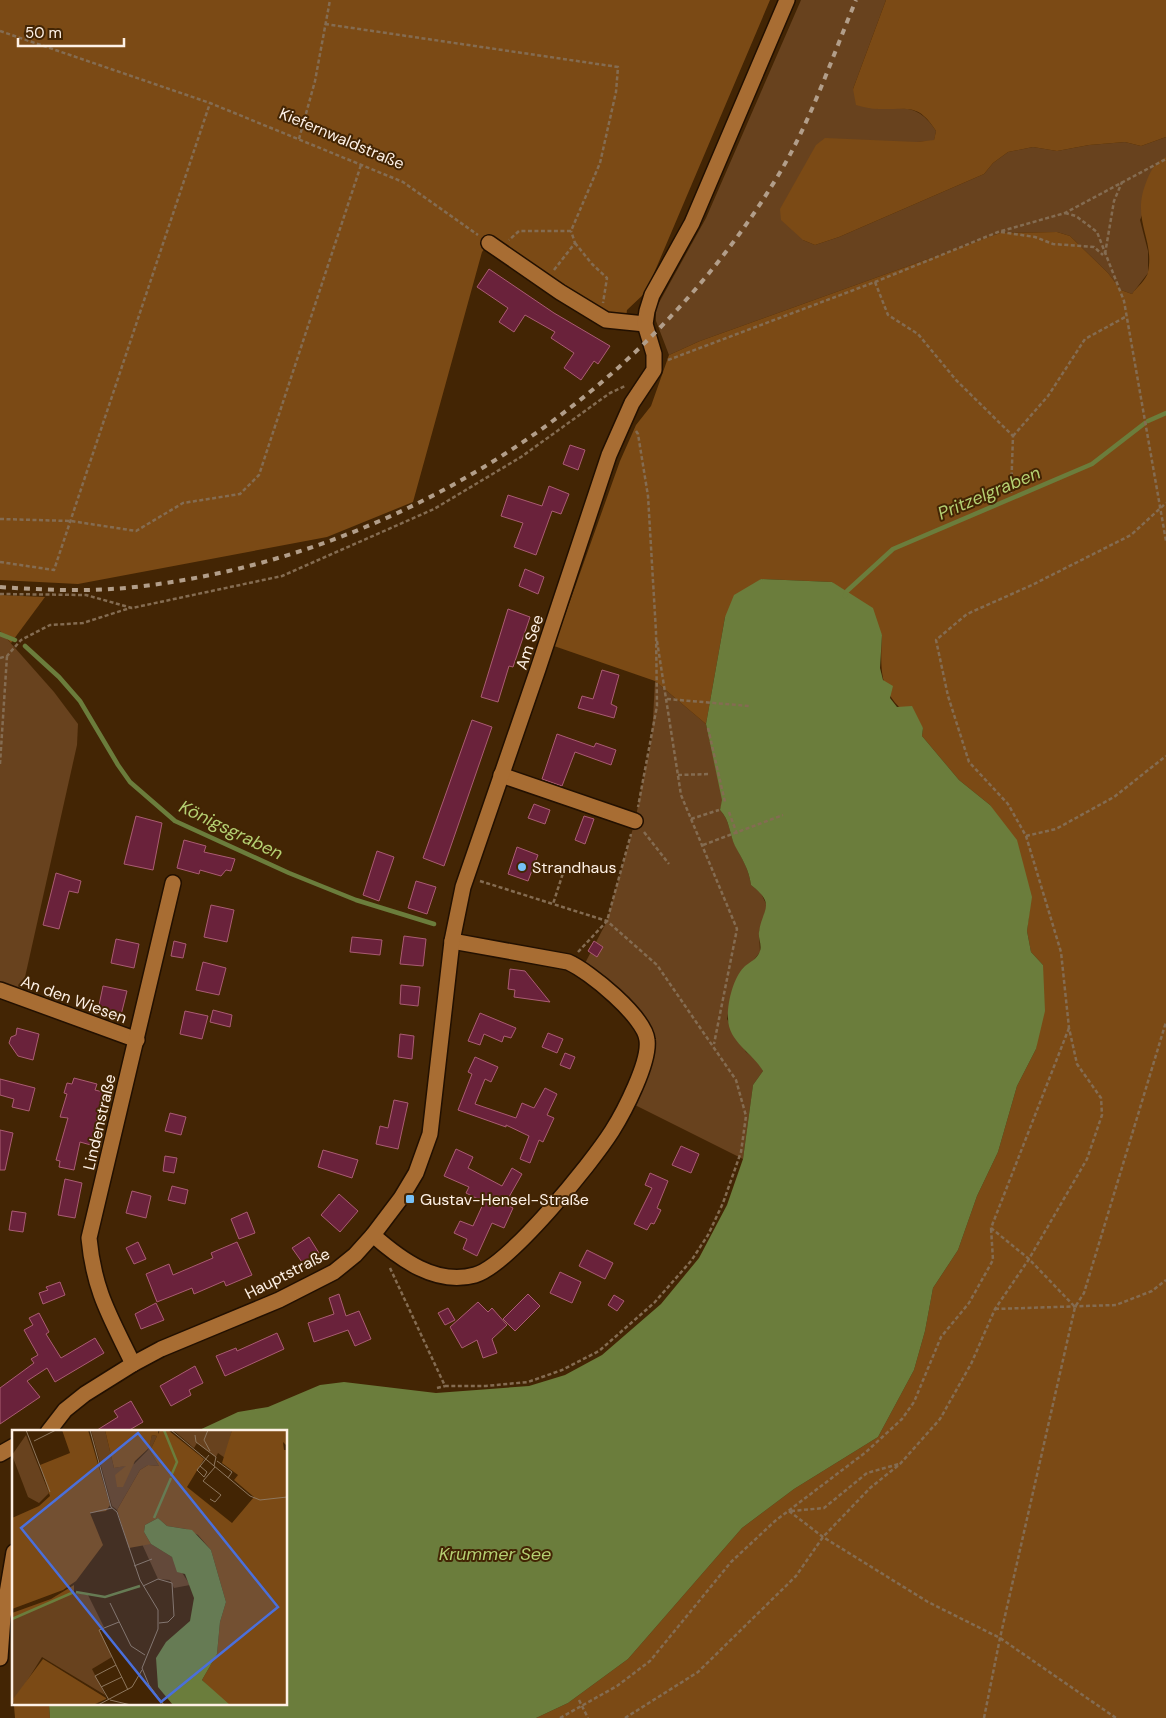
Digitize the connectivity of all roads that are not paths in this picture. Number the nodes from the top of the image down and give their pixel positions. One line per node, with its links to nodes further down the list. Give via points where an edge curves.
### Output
1 (787, 0): 3 (street, via 696,215 652,295)
2 (494, 246): 3 (street, via 544,282 602,317)
3 (645, 324): 4 (street, Am See, via 654,370 632,404 608,455)
4 (501, 775): 5 (street); 7 (street, Am See, via 466,877)
5 (635, 821)
6 (173, 883): 9 (street, Lindenstraße)
7 (452, 941): 10 (street, Hauptstraße, via 430,1134 416,1173); 10 (street, via 568,962 582,969 623,1004 645,1031 648,1042 645,1059 613,1129 568,1188 492,1266 475,1275 453,1278 434,1274 413,1265)
8 (0, 990): 9 (street, An den Wiesen)
9 (137, 1040): 11 (street, Lindenstraße, via 89,1238 98,1290)
10 (379, 1240): 11 (street, Hauptstraße, via 323,1278)
11 (133, 1364): 12 (street, Hauptstraße, via 85,1394 65,1410)
12 (50, 1430)
13 (12, 1447): 14 (street)
14 (0, 1454)
15 (12, 1564): 16 (street)
16 (0, 1658)

